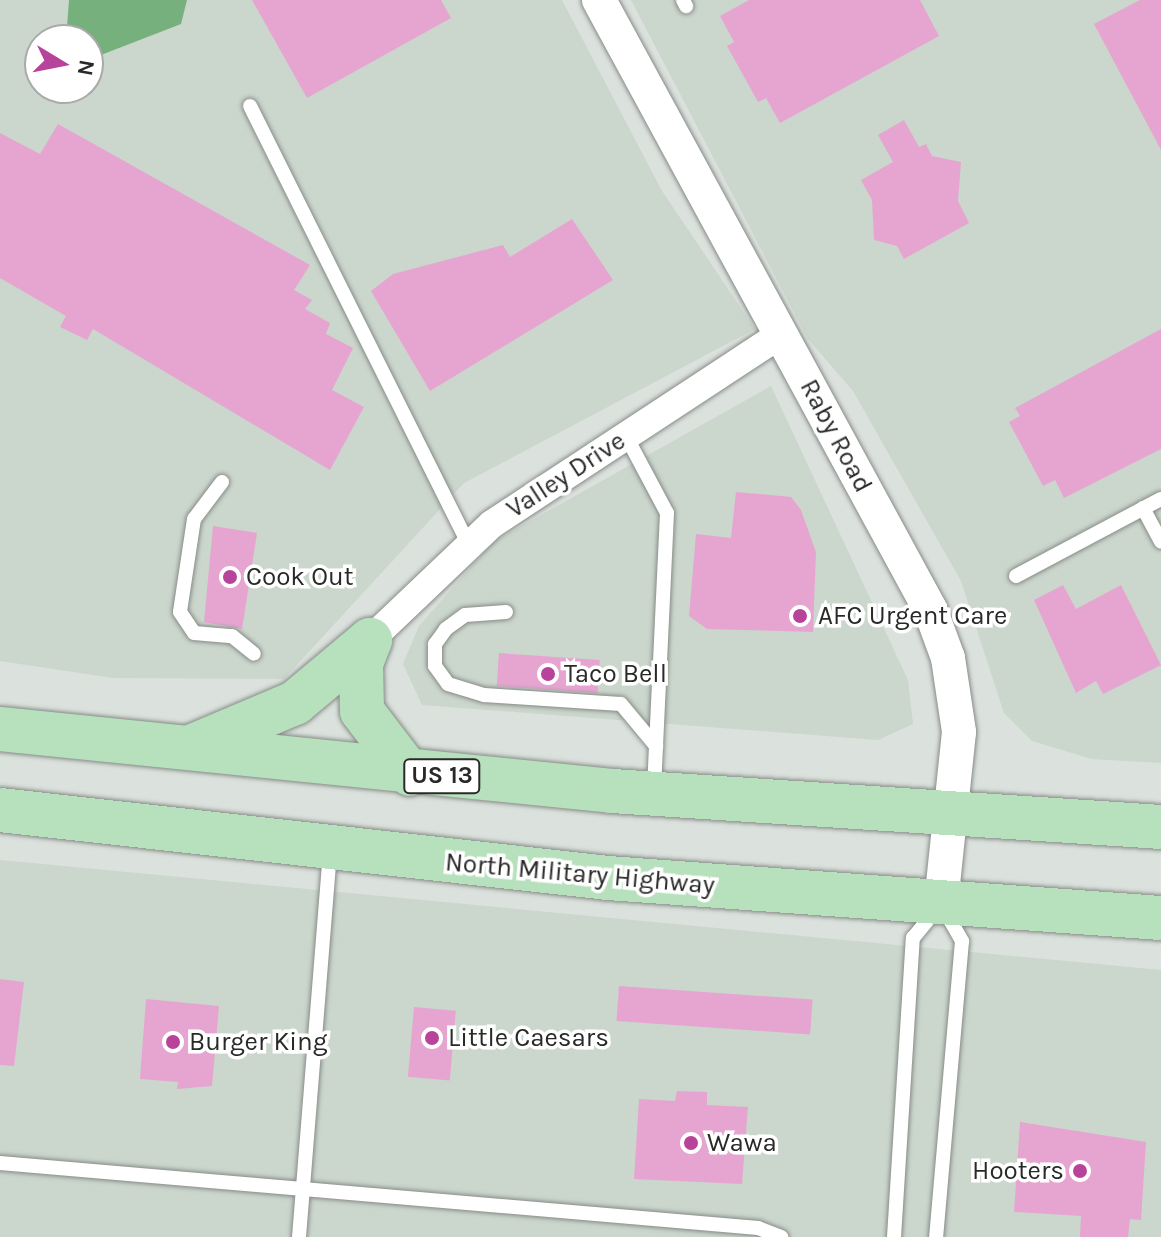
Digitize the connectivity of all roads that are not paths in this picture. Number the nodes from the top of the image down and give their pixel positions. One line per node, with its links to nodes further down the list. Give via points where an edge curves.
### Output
1 (599, 0): 3 (street, Raby Road)
2 (250, 106): 9 (lane)
3 (781, 334): 4 (street, Valley Drive); 20 (street, Raby Road, via 943,646 959,732)
4 (626, 436): 9 (street, Valley Drive); 15 (lane, via 667,513)
5 (222, 482): 13 (lane, via 194,519 180,612 194,633 232,636)
6 (1161, 499): 7 (lane)
7 (1143, 508): 8 (lane); 10 (lane)
8 (1161, 542)
9 (468, 543): 12 (street, Valley Drive)
10 (1016, 576)
11 (506, 612): 15 (lane, via 480,610 446,629 435,644 435,666 448,684 484,695 621,704)
12 (370, 640): 16 (main road, via 295,703); 17 (main road, via 361,663 362,711)
13 (254, 654)
14 (0, 729): 16 (main road, US 13)
15 (656, 746): 18 (lane)
16 (181, 751): 17 (main road, US 13)
17 (410, 774): 18 (main road, US 13)
18 (654, 793): 20 (main road, US 13)
19 (0, 810): 22 (main road, North Military Highway)
20 (951, 813): 21 (main road, US 13); 23 (street, Raby Road)
21 (1161, 827)
22 (330, 850): 23 (main road, North Military Highway); 26 (lane)
23 (941, 904): 24 (main road, North Military Highway); 29 (lane, via 913,938); 30 (lane, via 962,941)
24 (1161, 918)
25 (0, 1163): 26 (lane)
26 (302, 1194): 27 (lane); 28 (lane, via 727,1225)
27 (299, 1237)
28 (781, 1237)
29 (894, 1237)
30 (936, 1237)

